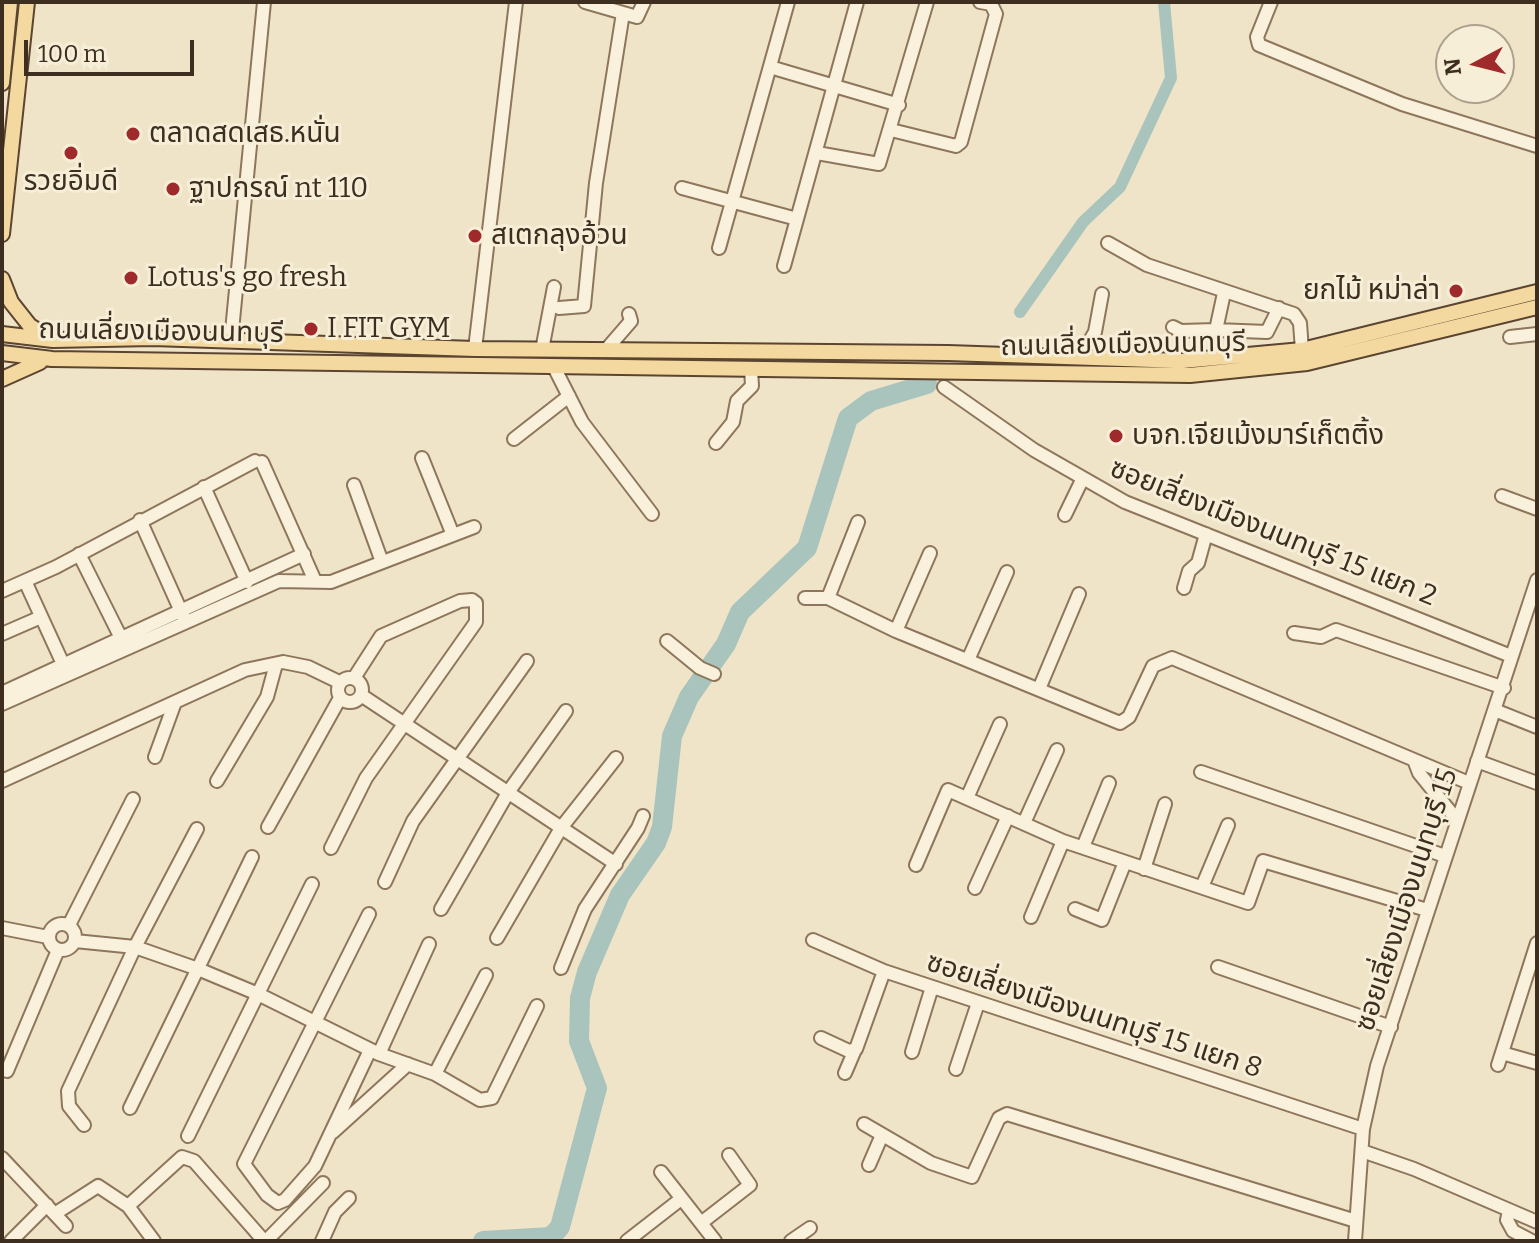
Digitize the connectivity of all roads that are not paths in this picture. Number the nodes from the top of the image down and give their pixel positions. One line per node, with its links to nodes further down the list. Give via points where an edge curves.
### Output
1 (27, 2): 23 (main road)
2 (264, 2): 42 (street)
3 (516, 2): 43 (street)
4 (585, 2): 12 (street)
5 (644, 2): 12 (street, via 637,17)
6 (788, 2): 13 (street)
7 (857, 2): 15 (street)
8 (927, 2): 16 (street)
9 (980, 2): 17 (street, via 991,4 996,14 961,142 956,146)
10 (1271, 2): 18 (street, via 1257,37 1259,45 1402,104)
11 (7, 10): 14 (main road)
12 (623, 13): 33 (street, via 596,183 584,306)
13 (770, 67): 15 (street); 21 (street)
14 (2, 83)
15 (835, 84): 16 (street); 19 (street)
16 (899, 105): 17 (street)
17 (891, 130): 19 (street, via 879,164)
18 (1537, 146)
19 (817, 153): 22 (street)
20 (682, 188): 21 (street)
21 (732, 202): 22 (street); 25 (street)
22 (797, 219): 26 (street)
23 (2, 234)
24 (1108, 243): 30 (street, via 1147,265)
25 (719, 248)
26 (784, 266)
27 (2, 279): 41 (main road, via 11,302 30,326)
28 (554, 287): 44 (street)
29 (1537, 292): 45 (main road, ถนนเลี่ยงเมืองนนทบุรี)
30 (1224, 293): 34 (street); 37 (street)
31 (1102, 294): 49 (street, via 1095,332)
32 (1537, 307): 52 (main road, ถนนเลี่ยงเมืองนนทบุรี, via 1307,363 1190,375)
33 (559, 308)
34 (1279, 308): 37 (street, via 1267,332); 45 (street, via 1297,318)
35 (629, 314): 46 (street, via 631,321)
36 (1173, 327): 37 (street)
37 (1216, 330)
38 (2, 334): 41 (main road, ถนนเลี่ยงเมืองนนทบุรี)
39 (1537, 334): 40 (street)
40 (1510, 337)
41 (53, 340): 42 (main road, ถนนเลี่ยงเมืองนนทบุรี)
42 (231, 341): 43 (main road, ถนนเลี่ยงเมืองนนทบุรี)
43 (475, 349): 44 (main road, ถนนเลี่ยงเมืองนนทบุรี)
44 (542, 350): 46 (main road, ถนนเลี่ยงเมืองนนทบุรี)
45 (1302, 350): 49 (main road, ถนนเลี่ยงเมืองนนทบุรี, via 1182,361)
46 (605, 351): 48 (main road, ถนนเลี่ยงเมืองนนทบุรี)
47 (2, 353): 50 (main road, ถนนเลี่ยงเมืองนนทบุรี)
48 (763, 353): 49 (main road, ถนนเลี่ยงเมืองนนทบุรี); 52 (main road)
49 (1080, 358)
50 (52, 359): 51 (main road, ถนนเลี่ยงเมืองนนทบุรี); 53 (main road)
51 (554, 367): 52 (main road, ถนนเลี่ยงเมืองนนทบุรี); 55 (street)
52 (751, 369): 57 (street, via 752,386 737,401 733,422)
53 (2, 379)
54 (944, 387): 59 (street, ซอยเลี่ยงเมืองนนทบุรี 15 แยก 2)
55 (569, 396): 56 (street); 64 (street, via 592,436)
56 (514, 439)
57 (716, 443)
58 (422, 458): 70 (street)
59 (1082, 480): 65 (street); 69 (street, ซอยเลี่ยงเมืองนนทบุรี 15 แยก 2)
60 (354, 485): 74 (street)
61 (204, 487): 66 (street); 73 (street, via 258,461); 80 (street)
62 (1502, 496): 63 (street)
63 (1537, 509)
64 (652, 514)
65 (1065, 515)
66 (140, 520): 72 (street); 86 (street)
67 (858, 522): 85 (street)
68 (474, 527): 70 (street)
69 (1206, 534): 81 (street); 93 (street, ซอยเลี่ยงเมืองนนทบุรี 15 แยก 2)
70 (453, 535): 74 (street)
71 (930, 553): 88 (street)
72 (79, 554): 78 (street); 91 (street)
73 (304, 554): 76 (street); 79 (street)
74 (382, 562): 79 (street, via 331,582)
75 (1007, 572): 94 (street)
76 (277, 575): 79 (street); 80 (street); 86 (street)
77 (1537, 580): 93 (street, ซอยเลี่ยงเมืองนนทบุรี 15)
78 (25, 581): 82 (street); 87 (street)
79 (315, 581)
80 (247, 582): 86 (street)
81 (1184, 588)
82 (2, 591)
83 (1079, 594): 103 (street)
84 (805, 598): 85 (street)
85 (828, 598): 88 (street)
86 (183, 616): 91 (street); 100 (street)
87 (41, 617): 90 (street); 96 (street)
88 (896, 631): 94 (street)
89 (1294, 633): 102 (street, via 1321,637 1336,630)
90 (2, 634)
91 (121, 638): 96 (street)
92 (667, 641): 98 (street)
93 (1511, 656): 102 (street, ซอยเลี่ยงเมืองนนทบุรี 15)
94 (968, 660): 103 (street)
95 (527, 661): 115 (street)
96 (63, 664): 100 (street)
97 (276, 664): 101 (street, via 308,667); 108 (street, via 245,670); 122 (street, via 267,697)
98 (709, 672)
99 (354, 678): 101 (street); 105 (street); 111 (street, via 381,636 460,601 476,603 476,622)
100 (38, 682): 104 (street); 107 (street)
101 (339, 682): 106 (street)
102 (1504, 688): 110 (street, ซอยเลี่ยงเมืองนนทบุรี 15)
103 (1039, 689): 118 (street, via 1120,723 1129,717 1153,666 1172,658)
104 (2, 693)
105 (361, 695): 106 (street, via 354,702); 111 (street)
106 (340, 698): 135 (street)
107 (2, 704)
108 (174, 705): 116 (street); 121 (street)
109 (566, 711): 126 (street)
110 (1497, 711): 113 (street); 119 (street, ซอยเลี่ยงเมืองนนทบุรี 15)
111 (403, 722): 115 (street); 140 (street, via 364,782)
112 (1000, 724): 127 (street)
113 (1537, 727)
114 (1057, 750): 133 (street)
115 (456, 756): 126 (street); 147 (street, via 413,821)
116 (155, 757)
117 (616, 758): 136 (street)
118 (1414, 760): 124 (street); 132 (street)
119 (1477, 761): 124 (street, ซอยเลี่ยงเมืองนนทบุรี 15); 125 (street)
120 (1201, 772): 141 (street)
121 (2, 781)
122 (217, 781)
123 (1109, 783): 139 (street)
124 (1469, 783): 132 (street, ซอยเลี่ยงเมืองนนทบุรี 15)
125 (1537, 783)
126 (509, 791): 136 (street); 151 (street)
127 (967, 798): 131 (street); 145 (street, via 948,790)
128 (133, 799): 156 (street)
129 (1165, 804): 146 (street)
130 (643, 816): 144 (street)
131 (1008, 816): 133 (street); 150 (street)
132 (1457, 820): 141 (street, ซอยเลี่ยงเมืองนนทบุรี 15)
133 (1024, 823): 138 (street)
134 (1228, 825): 149 (street)
135 (268, 827)
136 (561, 828): 144 (street); 159 (street)
137 (197, 829): 164 (street)
138 (1063, 841): 139 (street); 155 (street)
139 (1083, 847): 143 (street)
140 (331, 848)
141 (1445, 856): 153 (street, ซอยเลี่ยงเมืองนนทบุรี 15)
142 (252, 857): 168 (street)
143 (1125, 862): 146 (street); 152 (street, via 1102,920)
144 (616, 864): 167 (street, via 585,909)
145 (916, 865)
146 (1144, 869): 149 (street)
147 (385, 882)
148 (312, 884): 172 (street)
149 (1202, 887): 153 (street, via 1248,903 1263,861)
150 (975, 888)
151 (441, 909)
152 (1075, 909)
153 (1427, 910): 176 (street, ซอยเลี่ยงเมืองนนทบุรี 15)
154 (369, 914): 175 (street)
155 (1031, 917)
156 (69, 925): 158 (street, via 55,925); 161 (street)
157 (2, 929): 158 (street)
158 (48, 937): 165 (street)
159 (497, 938)
160 (813, 940): 169 (street, ซอยเลี่ยงเมืองนนทบุรี 15 แยก 8)
161 (75, 941): 164 (street); 165 (street)
162 (1537, 943): 181 (street, via 1500,1059)
163 (429, 944): 178 (street)
164 (135, 947): 168 (street); 189 (street, via 68,1091 69,1106)
165 (58, 950): 184 (street)
166 (1218, 967): 176 (street)
167 (561, 968)
168 (198, 969): 172 (street); 187 (street)
169 (884, 971): 171 (street, ซอยเลี่ยงเมืองนนทบุรี 15 แยก 8); 179 (street)
170 (486, 975): 186 (street)
171 (932, 987): 173 (street, ซอยเลี่ยงเมืองนนทบุรี 15 แยก 8); 180 (street)
172 (258, 994): 175 (street); 193 (street)
173 (978, 1003): 183 (street); 190 (street, ซอยเลี่ยงเมืองนนทบุรี 15 แยก 8)
174 (537, 1006): 186 (street, via 492,1098 480,1100)
175 (315, 1025): 178 (street); 191 (street, via 244,1164 278,1203 315,1166)
176 (1391, 1027): 190 (street, ซอยเลี่ยงเมืองนนทบุรี 15)
177 (821, 1038): 179 (street)
178 (374, 1052): 182 (street); 191 (street)
179 (854, 1052): 185 (street)
180 (912, 1052)
181 (1537, 1063)
182 (408, 1064): 186 (street); 191 (street)
183 (956, 1069)
184 (7, 1071)
185 (845, 1073)
186 (435, 1074)
187 (130, 1108)
188 (864, 1124): 192 (street)
189 (84, 1125)
190 (1363, 1129): 194 (street, ซอยเลี่ยงเมืองนนทบุรี 15)
191 (330, 1135)
192 (882, 1135): 196 (street); 205 (street, via 931,1163 972,1177 999,1118 1007,1114)
193 (188, 1136)
194 (1362, 1151): 204 (street); 205 (street, ซอยเลี่ยงเมืองนนทบุรี 15)
195 (729, 1155): 207 (street, via 750,1185)
196 (869, 1165)
197 (5, 1167): 203 (street)
198 (661, 1172): 201 (street)
199 (323, 1183): 212 (street)
200 (349, 1198): 213 (street, via 335,1212)
201 (681, 1199): 207 (street); 214 (street)
202 (128, 1206): 203 (street, via 98,1186); 211 (street); 212 (street, via 182,1157 194,1161)
203 (52, 1209): 208 (street); 210 (street)
204 (1509, 1211): 206 (street); 218 (street, via 1513,1231)
205 (1356, 1221): 217 (street, ซอยเลี่ยงเมืองนนทบุรี 15)
206 (1537, 1222)
207 (701, 1223): 215 (street)
208 (66, 1226)
209 (810, 1228): 216 (street)
210 (11, 1241)
211 (154, 1241)
212 (265, 1241)
213 (322, 1241)
214 (627, 1241)
215 (715, 1241)
216 (791, 1241)
217 (1355, 1241)
218 (1532, 1241)

